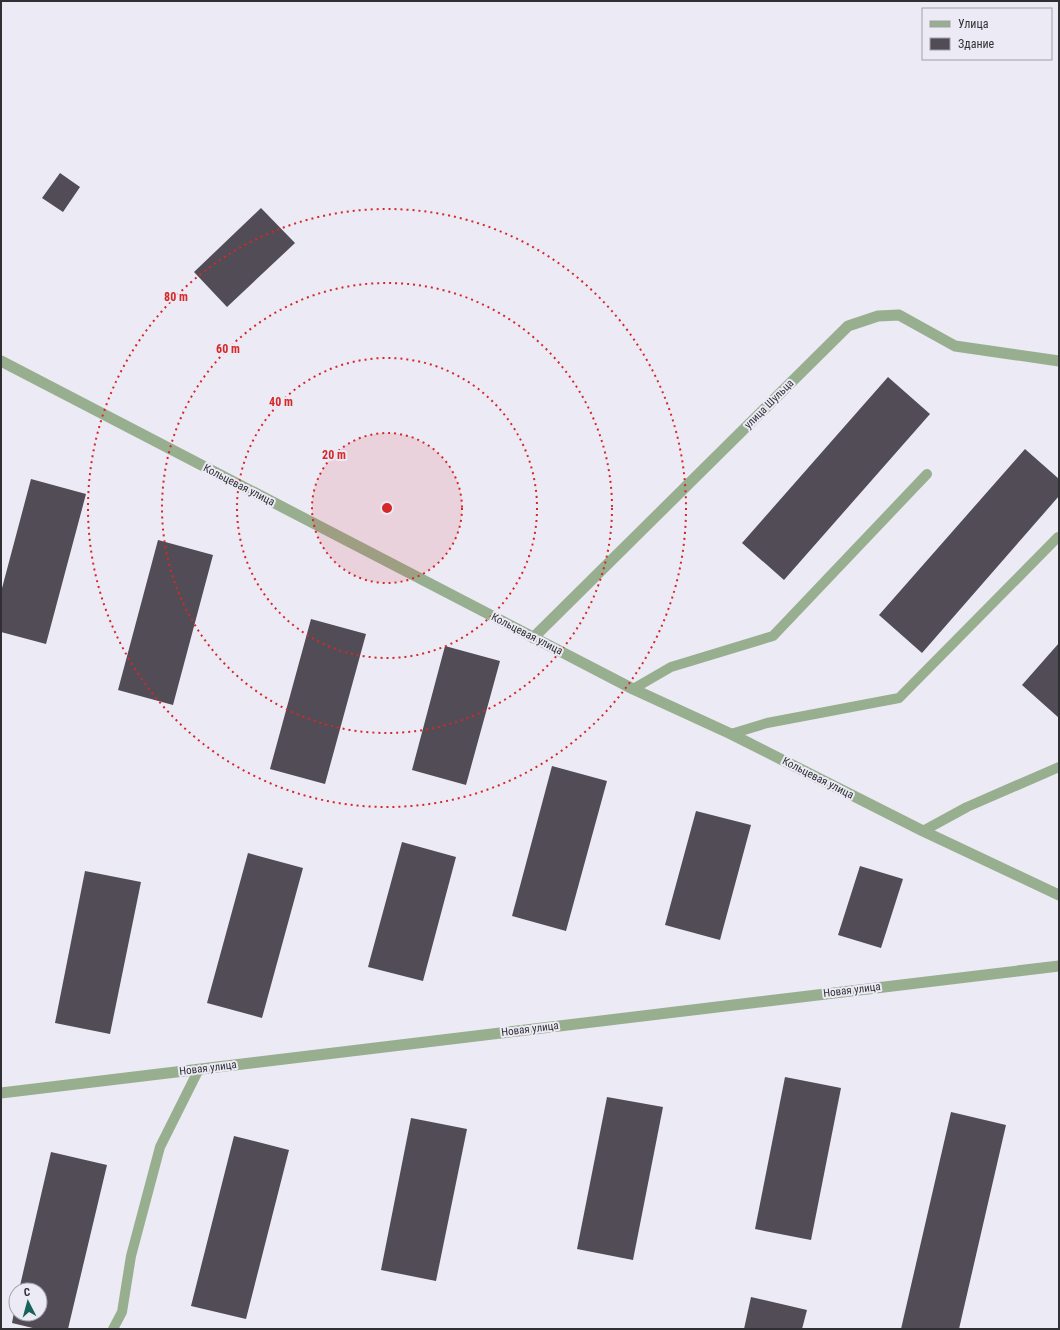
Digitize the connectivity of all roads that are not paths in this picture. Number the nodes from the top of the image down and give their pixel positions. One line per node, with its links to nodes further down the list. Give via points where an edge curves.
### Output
1 (1, 361): 5 (street, Кольцевая улица)
2 (1059, 361): 5 (street, улица Шульца, via 955,346 899,314 878,316 848,326)
3 (927, 474): 6 (lane, via 773,636 671,667)
4 (1058, 537): 7 (lane, via 899,698 767,723)
5 (533, 638): 6 (street, Кольцевая улица)
6 (633, 689): 7 (street, Кольцевая улица)
7 (731, 734): 9 (street, Кольцевая улица)
8 (1059, 767): 9 (lane, via 967,807)
9 (923, 831): 10 (street, Кольцевая улица)
10 (1059, 896)
11 (1059, 966): 12 (street, Новая улица)
12 (199, 1069): 13 (street, Новая улица); 14 (lane, via 160,1147 131,1256 122,1312)
13 (1, 1093)
14 (113, 1329)

